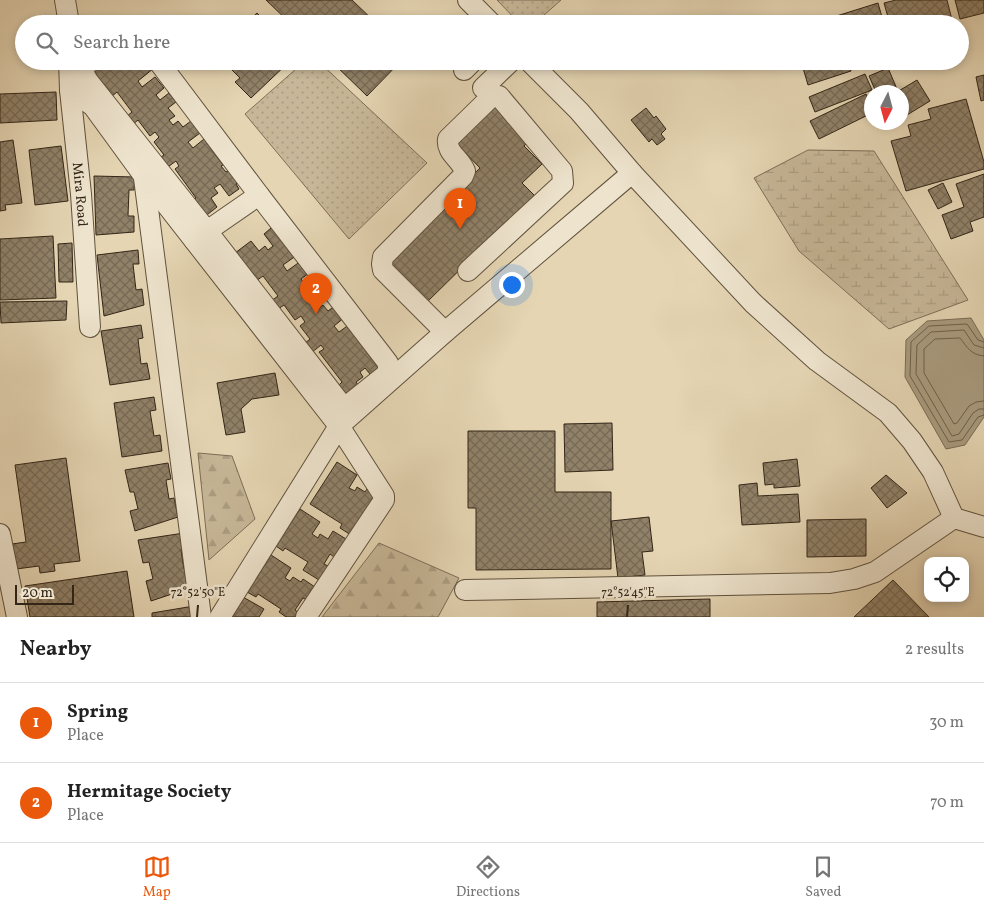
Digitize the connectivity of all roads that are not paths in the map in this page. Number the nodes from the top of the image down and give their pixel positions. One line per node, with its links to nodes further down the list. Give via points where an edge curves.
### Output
1 (65, 0): 3 (street)
2 (468, 0): 4 (street)
3 (67, 15)
4 (483, 15)
5 (69, 70): 11 (street, Mira Road)
6 (83, 70): 15 (street)
7 (165, 70): 14 (street)
8 (502, 70): 10 (street)
9 (538, 70): 12 (street, via 579,111)
10 (483, 88)
11 (70, 90): 13 (street, via 93,106); 17 (street, Mira Road)
12 (632, 173): 18 (street); 20 (street, via 753,303 817,361 888,414 933,472)
13 (144, 176): 15 (street); 25 (street)
14 (260, 195): 15 (street); 15 (street, via 388,363 388,373 348,405 341,404)
15 (201, 236): 19 (street)
16 (468, 271): 18 (street, via 563,183 562,172 499,96 490,98 448,139 449,150 465,171 462,176 383,257 384,270)
17 (90, 327)
18 (445, 332): 19 (street)
19 (339, 426): 26 (street); 27 (street, via 382,491 384,500)
20 (954, 518): 21 (street); 23 (street, via 875,572 830,583)
21 (984, 527)
22 (0, 534): 24 (street)
23 (465, 590)
24 (17, 617)
25 (201, 617)
26 (220, 617)
27 (306, 617)

